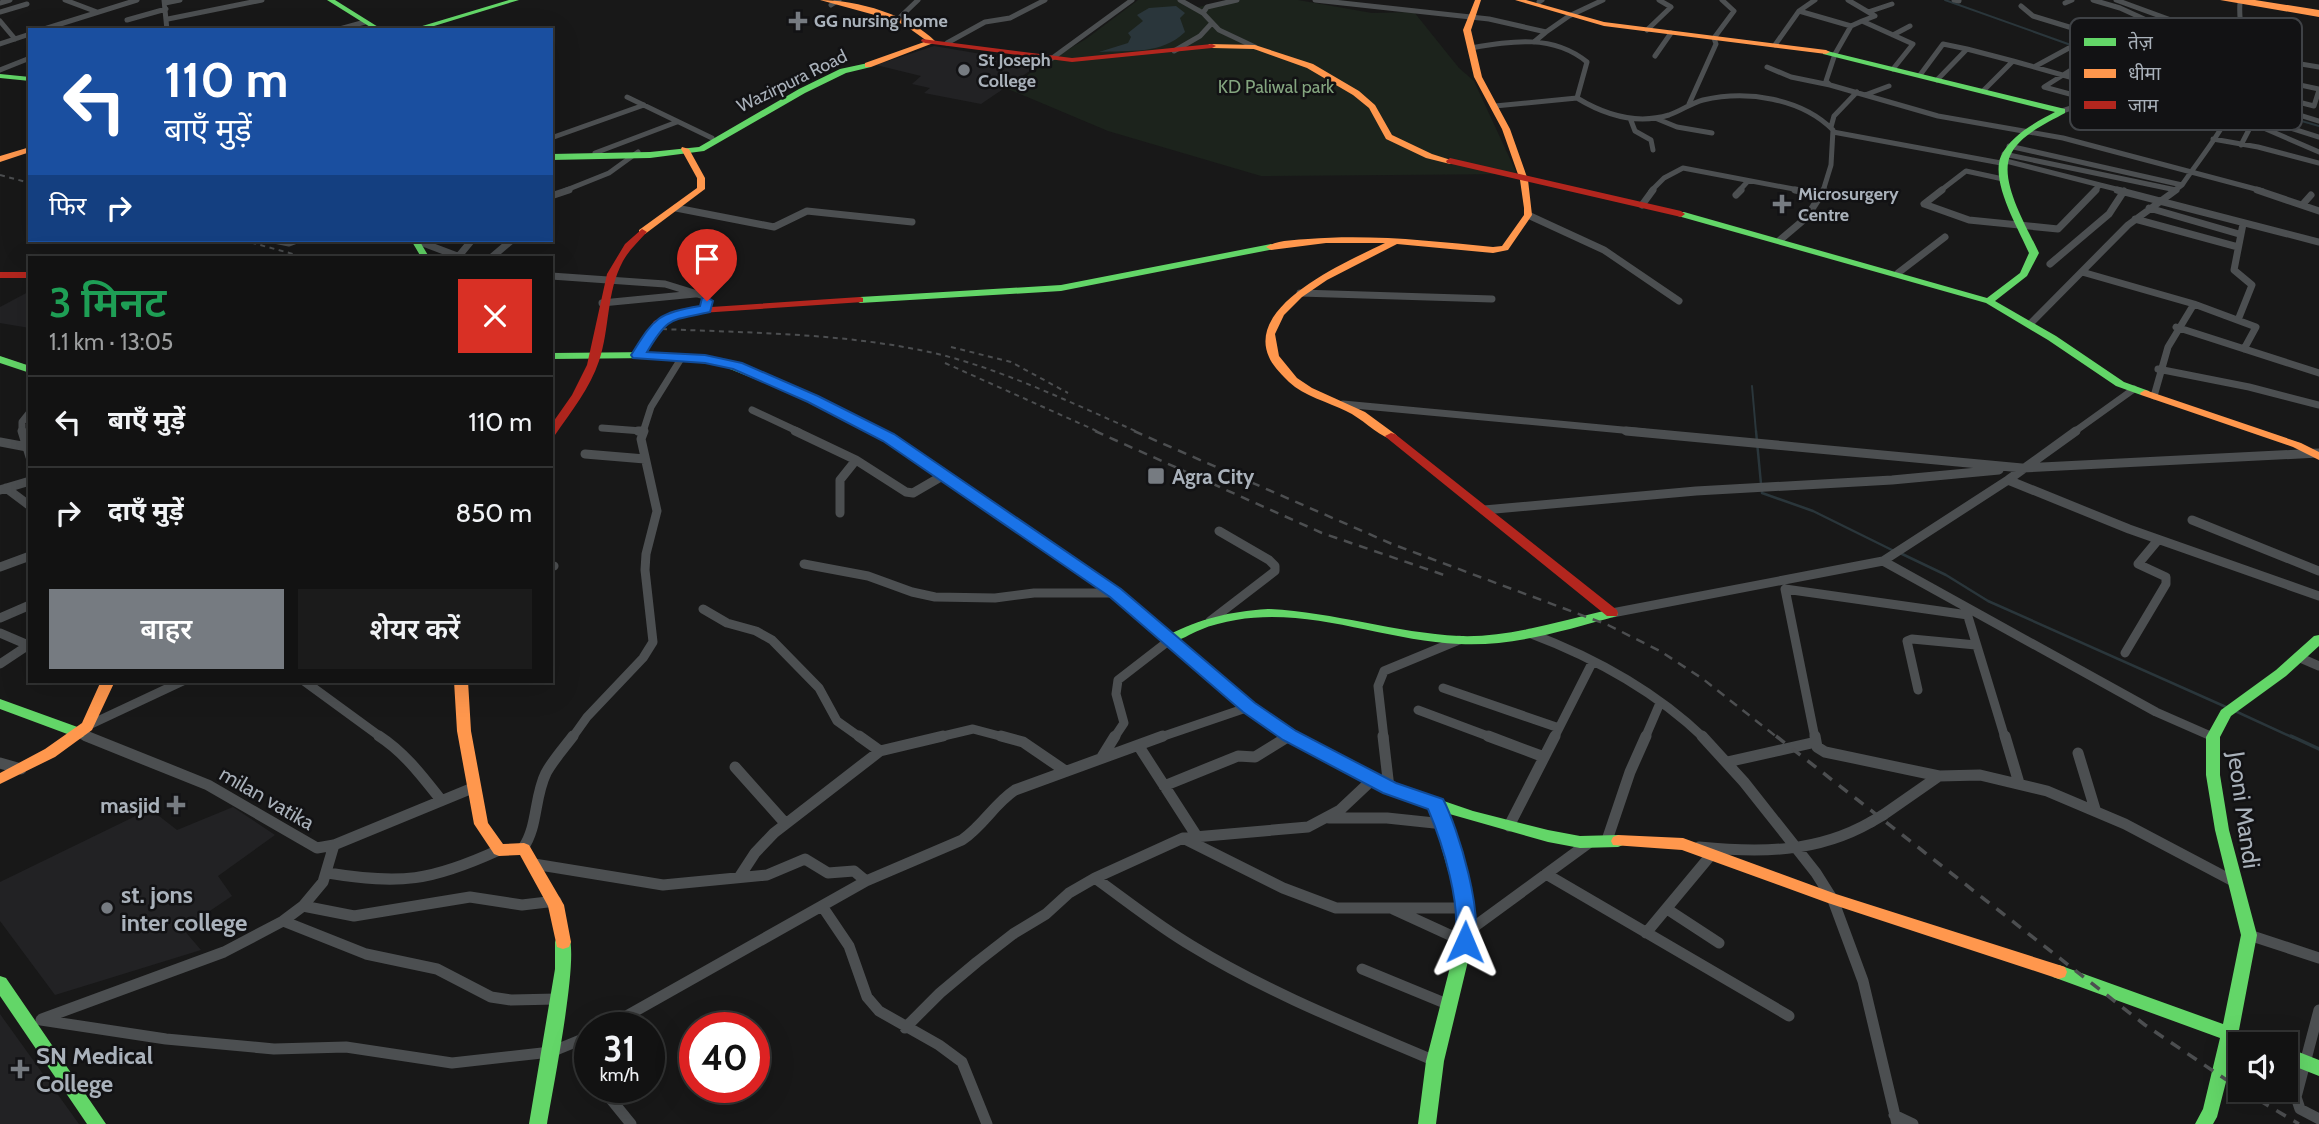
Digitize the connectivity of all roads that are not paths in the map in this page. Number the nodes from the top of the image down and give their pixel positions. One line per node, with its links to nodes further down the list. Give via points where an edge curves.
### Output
1 (10, 0): 34 (street)
2 (65, 0): 45 (street)
3 (137, 0): 45 (street)
4 (180, 0): 38 (street)
5 (262, 0): 52 (street)
6 (330, 0): 57 (main road)
7 (516, 0): 66 (main road)
8 (525, 0): 67 (main road)
9 (812, 0): 33 (main road)
10 (918, 0): 55 (street)
11 (1045, 0): 77 (street, via 1010,18 985,22)
12 (1132, 0): 88 (street)
13 (1180, 0): 47 (street)
14 (1237, 0): 47 (street, via 1204,8)
15 (1315, 0): 31 (street)
16 (1421, 0): 41 (street)
17 (1478, 0): 48 (main road)
18 (1518, 0): 49 (main road)
19 (1603, 0): 49 (street)
20 (1659, 0): 68 (street, via 1671,6)
21 (1722, 0): 73 (street, via 1734,11)
22 (1815, 0): 42 (street)
23 (1848, 0): 46 (street)
24 (2072, 0): 35 (street)
25 (2092, 0): 50 (street)
26 (2116, 0): 36 (street)
27 (2131, 0): 36 (street)
28 (2223, 0): 32 (main road)
29 (2259, 0): 43 (main road)
30 (2279, 0): 43 (main road)
31 (1324, 1): 41 (street, via 1372,9)
32 (2241, 1): 43 (main road)
33 (832, 2): 55 (main road)
34 (0, 3)
35 (2065, 3)
36 (2125, 3): 51 (street)
37 (27, 4): 44 (street)
38 (165, 4): 52 (street); 53 (street)
39 (1892, 4): 46 (street)
40 (2021, 6): 61 (street, via 2033,16)
41 (1425, 10): 48 (street)
42 (1799, 10): 59 (street); 79 (street)
43 (2319, 11)
44 (0, 12)
45 (97, 12): 62 (street)
46 (1868, 12): 56 (street, via 1875,16)
47 (1203, 13): 58 (street)
48 (1472, 15): 69 (street); 81 (main road, via 1467,30)
49 (1569, 16): 68 (main road); 69 (street)
50 (2142, 18)
51 (2168, 18)
52 (168, 19): 63 (street)
53 (127, 20)
54 (0, 21): 74 (street)
55 (896, 21): 75 (main road)
56 (1862, 21): 59 (street); 72 (street)
57 (365, 22): 64 (street); 65 (main road)
58 (1211, 24): 80 (street); 84 (street)
59 (1852, 26): 85 (street)
60 (1910, 26): 72 (street)
61 (2070, 27)
62 (47, 28)
63 (167, 28)
64 (343, 28)
65 (376, 28)
66 (419, 28)
67 (429, 28)
68 (1647, 30): 70 (main road)
69 (1546, 32): 76 (street)
70 (1671, 33): 73 (main road); 86 (street)
71 (28, 35): 74 (street)
72 (1893, 35): 92 (street, via 1914,45)
73 (1714, 38): 79 (main road); 110 (street, via 1716,44)
74 (15, 39): 78 (street)
75 (929, 42): 77 (main road); 127 (main road, Wazirpura Road, via 820,77); 131 (main road, Wazirpura Road, via 843,71 701,149)
76 (1534, 42): 81 (street); 108 (street, via 1564,49 1587,62)
77 (947, 43): 88 (main road)
78 (0, 44)
79 (1775, 45): 85 (main road)
80 (1255, 47): 84 (main road); 143 (main road, via 1310,66 1356,93 1372,107 1389,136 1406,146)
81 (1471, 48): 112 (main road, via 1478,77)
82 (2069, 48): 91 (street)
83 (1967, 49): 89 (street); 95 (street, via 1947,41); 99 (street)
84 (1174, 51): 88 (main road)
85 (1835, 54): 92 (main road); 100 (street, via 1826,81)
86 (1655, 56)
87 (28, 59): 96 (street)
88 (1051, 59)
89 (2013, 61): 91 (street); 103 (street)
90 (1767, 67): 100 (street)
91 (2034, 67): 94 (street)
92 (1893, 69): 95 (main road)
93 (2070, 69): 94 (street)
94 (2060, 74): 97 (street); 106 (street, via 2044,88)
95 (1920, 75): 99 (main road)
96 (3, 76): 98 (main road)
97 (2070, 77)
98 (28, 80)
99 (1937, 80): 103 (main road)
100 (1830, 85): 104 (street)
101 (1889, 86): 105 (street)
102 (2319, 89): 109 (street, via 2314,106)
103 (1983, 91): 114 (main road)
104 (1857, 92): 105 (street); 118 (street, via 1834,116)
105 (1866, 95): 123 (street, via 1938,116)
106 (2070, 95)
107 (627, 97): 111 (street)
108 (1577, 98): 112 (street); 115 (street, via 1606,113)
109 (2302, 103)
110 (1689, 104): 116 (street); 118 (street, via 1737,96 1768,99 1813,114)
111 (644, 105): 117 (street); 125 (street)
112 (1494, 106): 143 (main road)
113 (2070, 108): 114 (street)
114 (2062, 111): 123 (main road)
115 (1630, 118): 116 (street); 132 (street, via 1636,131 1651,140)
116 (1653, 118): 124 (street)
117 (677, 122): 127 (street); 134 (street)
118 (1832, 129): 139 (street, via 1947,151); 150 (street, via 1831,167)
119 (2219, 130): 128 (street)
120 (2249, 130): 129 (street)
121 (2274, 130): 133 (street)
122 (2302, 130): 126 (street)
123 (2024, 131): 139 (main road); 141 (street)
124 (1712, 134)
125 (553, 137)
126 (2319, 137)
127 (712, 138): 131 (main road, Wazirpura Road)
128 (2213, 139): 129 (street); 141 (street)
129 (2241, 145): 140 (street)
130 (28, 148): 138 (main road)
131 (685, 150): 135 (main road, Wazirpura Road); 155 (main road, via 701,178 701,189)
132 (1653, 150)
133 (2319, 152)
134 (595, 153): 135 (main road, Wazirpura Road); 136 (main road, Wazirpura Road)
135 (636, 153): 137 (main road, Wazirpura Road); 148 (street, via 600,176)
136 (553, 155)
137 (553, 155)
138 (4, 156)
139 (2004, 156): 142 (main road); 145 (street); 146 (street)
140 (2319, 163)
141 (2191, 170): 146 (street); 153 (street)
142 (2003, 179): 162 (main road); 162 (street, via 1966,170 1924,204 1969,220)
143 (1524, 180): 154 (main road); 158 (main road)
144 (1748, 181): 149 (street); 150 (street); 154 (street, via 1679,169 1657,184)
145 (2100, 184): 147 (street); 162 (street, via 2062,228)
146 (2179, 187): 152 (street)
147 (2124, 191): 152 (street); 175 (street, via 2109,214)
148 (553, 194)
149 (1736, 195)
150 (1823, 195): 166 (street, via 1805,222)
151 (2311, 195): 153 (street)
152 (2158, 200): 156 (street); 161 (street)
153 (2303, 204): 157 (street)
154 (1642, 205): 166 (main road)
155 (676, 208): 160 (street, via 774,227 807,211); 181 (main road, via 632,240 615,263)
156 (2148, 208): 159 (street); 163 (street)
157 (2319, 211)
158 (1528, 215): 165 (main road, via 1510,243 1499,250); 185 (street, via 1604,250)
159 (2135, 219): 171 (street); 176 (street)
160 (912, 222)
161 (2243, 224): 163 (street); 170 (street)
162 (2021, 225): 186 (main road, via 2033,257 2024,274)
163 (2239, 234): 171 (street)
164 (1945, 237): 177 (street)
165 (1398, 240): 182 (main road); 189 (main road, via 1289,242 1060,288)
166 (1780, 240): 177 (main road)
167 (420, 242): 172 (street)
168 (470, 242): 173 (street)
169 (510, 242): 174 (street)
170 (2319, 243)
171 (2238, 247): 190 (street, via 2234,270 2252,285)
172 (456, 256)
173 (460, 256)
174 (493, 256)
175 (2050, 264)
176 (2082, 272): 188 (street); 191 (street)
177 (1898, 273): 186 (main road)
178 (0, 275): 179 (main road)
179 (28, 275)
180 (553, 276): 181 (street)
181 (610, 279): 183 (street, via 665,284); 187 (main road)
182 (1300, 292): 184 (street); 204 (main road, via 1272,324 1271,350 1294,381)
183 (700, 293): 187 (street); 189 (street, via 706,298)
184 (1492, 299)
185 (1679, 301)
186 (1989, 301): 191 (main road)
187 (602, 303): 196 (main road)
188 (2194, 304): 190 (street); 192 (street)
189 (706, 309): 194 (main road, via 676,313 658,323)
190 (2238, 320): 193 (street, via 2257,327)
191 (2030, 324): 202 (main road, via 2100,372)
192 (2176, 327): 193 (street); 200 (street)
193 (2244, 349): 201 (street)
194 (638, 355): 196 (main road); 197 (main road)
195 (553, 356): 196 (main road)
196 (595, 357): 209 (main road, via 577,396)
197 (682, 357): 210 (street, via 660,390); 219 (main road, via 737,366 813,399 888,438)
198 (0, 359): 199 (main road)
199 (28, 369)
200 (2158, 369): 203 (street); 205 (street)
201 (2319, 373)
202 (2134, 389): 203 (main road); 218 (street)
203 (2154, 396): 215 (main road)
204 (1343, 404): 218 (street); 224 (main road, via 1393,437)
205 (2319, 405)
206 (752, 410): 217 (street)
207 (28, 414): 212 (street, via 20,422)
208 (602, 428): 210 (street)
209 (553, 430)
210 (642, 431): 216 (street)
211 (0, 442): 212 (street)
212 (27, 447): 213 (street)
213 (28, 450)
214 (584, 454): 216 (street)
215 (2317, 455): 218 (street)
216 (645, 459): 302 (street, via 657,511 645,570 653,642 587,717 546,773 531,837)
217 (856, 460): 219 (street, via 909,493); 225 (street, via 840,480)
218 (2022, 468): 220 (street); 224 (street)
219 (944, 475): 236 (main road)
220 (2008, 481): 228 (street); 230 (street)
221 (28, 482): 222 (street)
222 (3, 489): 223 (street)
223 (28, 505)
224 (1484, 510): 241 (main road)
225 (840, 513)
226 (2192, 520): 233 (street)
227 (1219, 531): 243 (street, via 1269,560 1275,571)
228 (2158, 540): 237 (street); 252 (street, via 2138,564 2164,576 2166,584)
229 (28, 557): 232 (street)
230 (1883, 561): 234 (street); 240 (street)
231 (804, 564): 236 (street, via 868,576 935,597)
232 (0, 567)
233 (2319, 571)
234 (1772, 580): 235 (street); 241 (street)
235 (1784, 589): 240 (street); 271 (street)
236 (1116, 593): 246 (main road)
237 (2319, 596)
238 (28, 606): 242 (street)
239 (703, 608): 273 (street, via 772,640 819,688 837,722)
240 (1967, 612): 251 (street); 270 (street, via 2155,712)
241 (1612, 613): 245 (main road)
242 (0, 618)
243 (1210, 621): 246 (main road); 248 (main road, via 1287,615)
244 (0, 632): 249 (street)
245 (1524, 632): 248 (main road); 254 (street)
246 (1171, 639): 265 (main road); 276 (street, via 1118,680 1116,694 1124,723)
247 (2319, 639): 253 (main road, Jeoni Mandi)
248 (1459, 640): 288 (street, via 1384,671 1378,686)
249 (28, 644)
250 (28, 645): 255 (street)
251 (1976, 645): 262 (street, via 1907,641); 285 (street)
252 (2125, 653)
253 (2298, 657): 256 (street); 270 (main road, Jeoni Mandi, via 2226,713)
254 (1593, 661): 263 (street); 267 (street)
255 (0, 664)
256 (2319, 666)
257 (107, 683): 268 (main road)
258 (175, 683): 268 (street)
259 (307, 683): 289 (street, via 393,745)
260 (461, 683): 287 (main road)
261 (1443, 688): 267 (street)
262 (1918, 690)
263 (1660, 703): 277 (street); 298 (street)
264 (0, 704): 268 (main road)
265 (1249, 707): 269 (main road); 272 (street)
266 (1418, 710): 275 (street)
267 (1559, 728): 275 (street)
268 (83, 729): 280 (main road); 300 (street, milan vatika, via 208,785 313,847)
269 (1289, 736): 284 (main road); 286 (street, via 1255,757 1238,756)
270 (2213, 737): 312 (main road, Jeoni Mandi, via 2213,775)
271 (1816, 742): 277 (street); 282 (street, via 1825,752)
272 (1138, 745): 276 (street); 286 (street)
273 (880, 751): 281 (street, via 973,729 1023,742); 293 (street)
274 (2078, 753): 291 (street)
275 (1544, 757): 295 (street)
276 (1101, 758): 281 (street)
277 (1727, 762): 304 (street)
278 (0, 763): 280 (street)
279 (735, 767): 293 (street)
280 (21, 769): 283 (main road)
281 (1064, 770): 311 (street, via 1008,794 962,841)
282 (1939, 776): 285 (street, via 1972,774); 304 (street, bridge, via 1871,822)
283 (0, 779)
284 (1373, 779): 288 (main road); 292 (street)
285 (2019, 783): 291 (street)
286 (1164, 786): 296 (street)
287 (475, 787): 289 (street, milan vatika); 303 (main road, via 485,833)
288 (1389, 788): 290 (main road)
289 (441, 800): 300 (street, milan vatika)
290 (1436, 804): 294 (main road); 295 (main road)
291 (2095, 809): 312 (street)
292 (1329, 818): 294 (street); 296 (street, via 1295,830)
293 (785, 823): 309 (street, via 755,853)
294 (1444, 824): 318 (main road)
295 (1509, 826): 299 (main road, via 1580,842)
296 (1196, 835): 297 (street)
297 (1182, 838): 310 (street); 317 (street, via 1319,903 1348,910)
298 (1606, 839): 299 (main road); 301 (main road)
299 (1593, 840): 308 (street)
300 (334, 845): 307 (street)
301 (1683, 845): 304 (street); 305 (main road)
302 (523, 848): 303 (main road); 306 (main road)
303 (499, 850): 307 (street, via 430,876 390,881)
304 (1796, 850): 313 (street)
305 (1711, 855): 313 (main road); 319 (street)
306 (534, 864): 309 (street, via 663,885); 314 (main road)
307 (328, 873): 315 (street)
308 (1546, 874): 321 (street); 323 (street)
309 (740, 877): 311 (street, via 767,875 805,859 831,874 854,871)
310 (1096, 878): 335 (street, via 1000,943); 339 (street, via 1161,927 1249,976)
311 (866, 881): 316 (street)
312 (2233, 881): 322 (main road, Jeoni Mandi)
313 (1833, 899): 336 (main road); 344 (street, via 1866,996)
314 (557, 901): 315 (street, via 522,905 470,897 354,916); 328 (main road, via 564,951)
315 (303, 906): 320 (street)
316 (822, 906): 331 (street); 335 (street, via 849,946 867,998)
317 (1391, 908): 318 (street); 323 (street)
318 (1465, 908): 323 (main road)
319 (1667, 909): 321 (street); 324 (street)
320 (284, 921): 328 (street, via 366,954 437,969 491,997); 333 (street, via 224,952)
321 (1647, 933): 332 (street)
322 (2249, 935): 325 (street); 336 (main road, Jeoni Mandi)
323 (1466, 937): 329 (main road)
324 (1719, 943)
325 (2319, 958)
326 (1362, 969): 329 (street)
327 (0, 983): 334 (main road)
328 (557, 999): 338 (main road)
329 (1447, 1004): 339 (main road)
330 (2319, 1010): 341 (street)
331 (634, 1012)
332 (1789, 1016)
333 (41, 1020): 334 (street); 338 (street, via 166,1039 274,1049 346,1047 452,1063)
334 (26, 1022): 346 (main road)
335 (905, 1028): 349 (street, via 962,1062)
336 (2228, 1031): 352 (main road, Jeoni Mandi, via 2211,1111)
337 (574, 1043): 338 (street)
338 (551, 1052): 347 (main road)
339 (1435, 1060): 350 (main road)
340 (2298, 1060): 341 (main road)
341 (2305, 1063): 342 (main road); 345 (street, via 2297,1104)
342 (2319, 1068)
343 (614, 1103): 348 (street)
344 (1896, 1119): 351 (street)
345 (2319, 1119)
346 (97, 1124)
347 (538, 1124)
348 (632, 1124)
349 (987, 1124)
350 (1427, 1124)
351 (1913, 1124)
352 (2204, 1124)

